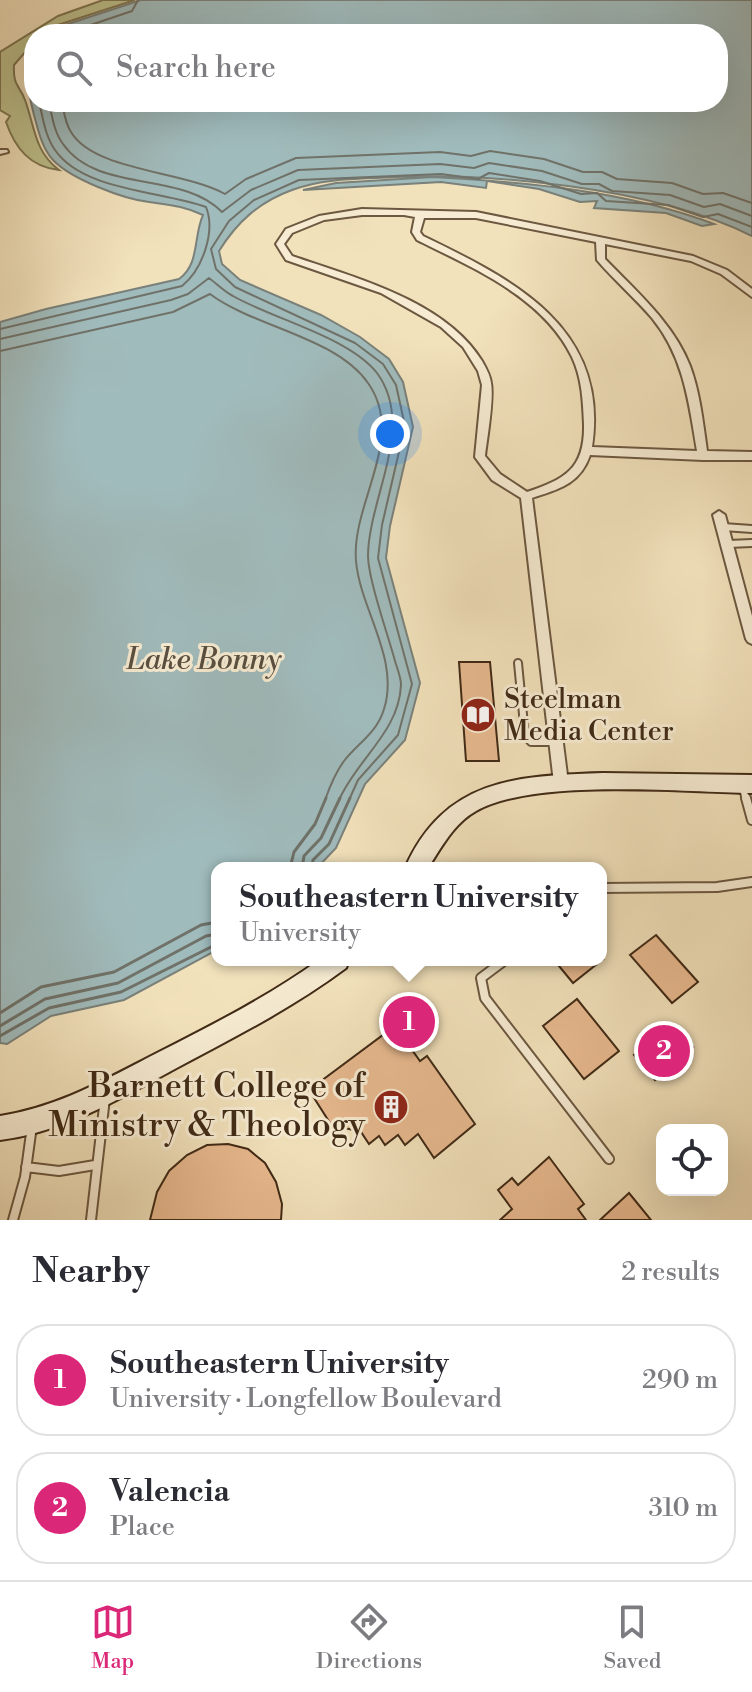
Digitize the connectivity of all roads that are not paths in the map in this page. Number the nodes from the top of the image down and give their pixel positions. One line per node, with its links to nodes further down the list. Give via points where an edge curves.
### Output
1 (420, 215): 2 (street, via 476,215); 4 (street, via 420,238 520,293 553,320 572,345 589,386); 7 (street, via 362,212 322,218 289,231 280,244 289,258 384,291 444,325 467,345 487,385 480,457 496,477)
2 (600, 240): 3 (street, via 693,259 724,272); 5 (street, via 601,260 657,318 684,363)
3 (752, 294)
4 (589, 451): 5 (street); 7 (street, via 574,475)
5 (703, 456): 6 (street)
6 (752, 456)
7 (526, 496): 14 (street)
8 (721, 521): 9 (lane); 11 (street)
9 (752, 529)
10 (752, 543): 11 (lane)
11 (727, 544): 12 (street)
12 (752, 639)
13 (518, 663): 14 (lane, via 525,735 531,742)
14 (556, 742): 15 (street)
15 (561, 783): 16 (street); 18 (street, via 519,787 467,805)
16 (747, 784): 17 (lane)
17 (752, 820)
18 (420, 862)
19 (752, 882): 20 (lane)
20 (607, 888)
21 (329, 966): 23 (street)
22 (497, 966): 26 (lane, via 481,978 485,998)
23 (106, 1095): 24 (street); 27 (lane)
24 (32, 1123): 25 (street); 28 (lane)
25 (0, 1128)
26 (609, 1159)
27 (95, 1165): 28 (lane, via 59,1171); 30 (lane)
28 (26, 1167): 29 (lane)
29 (13, 1220)
30 (91, 1220)

